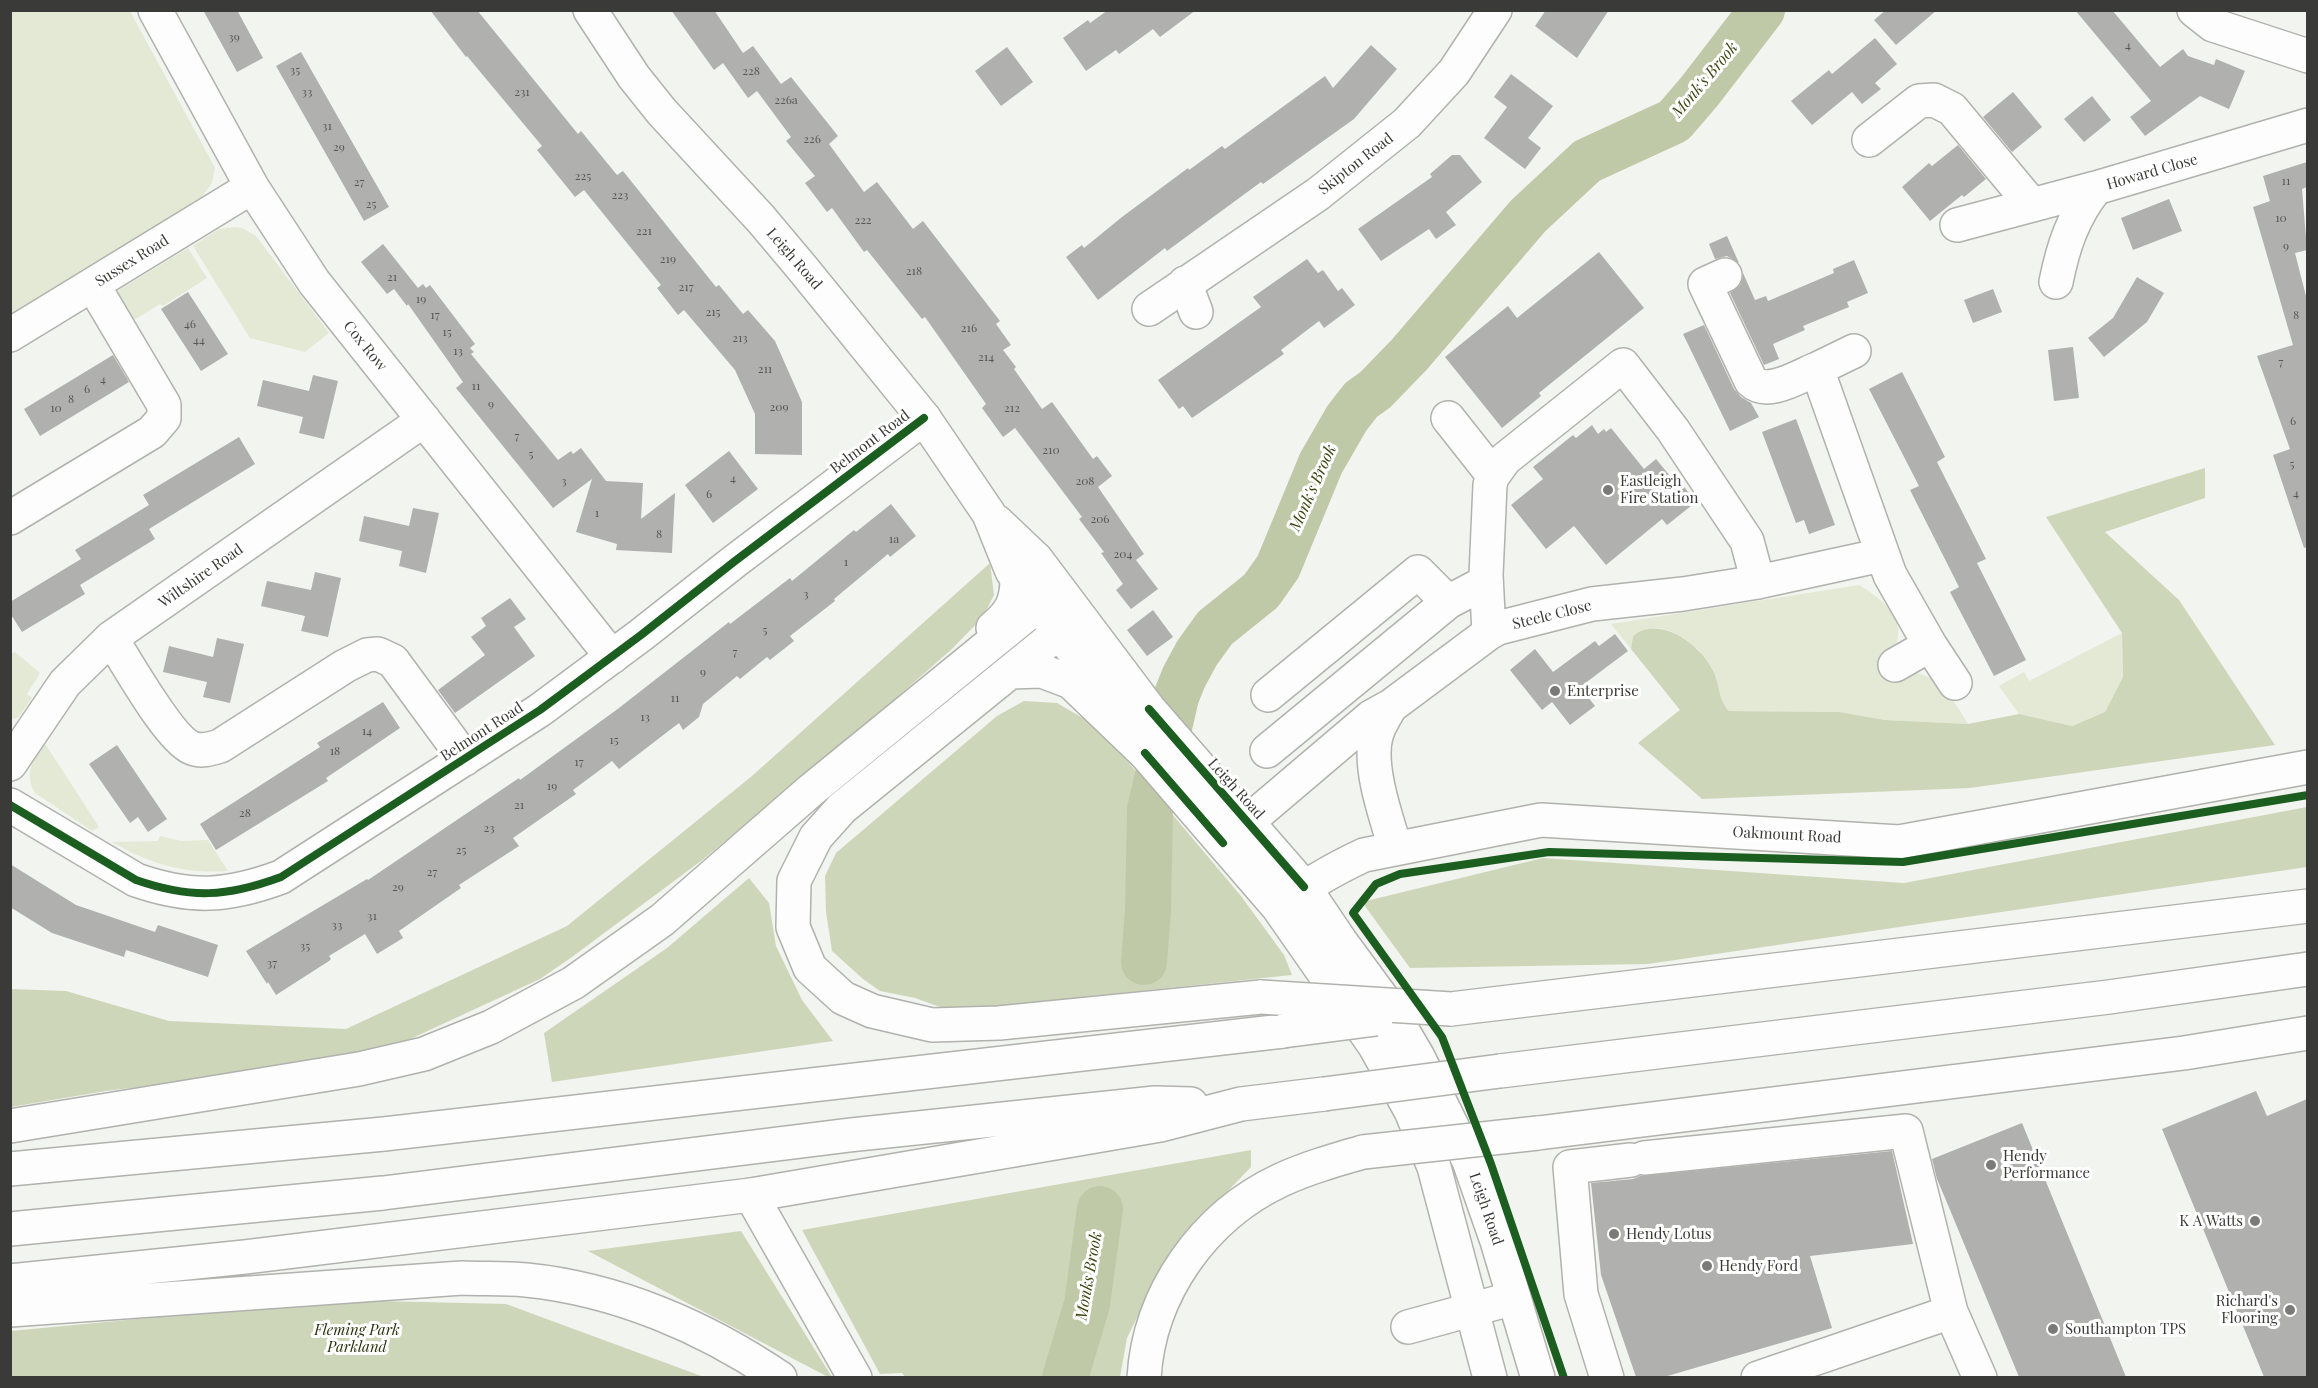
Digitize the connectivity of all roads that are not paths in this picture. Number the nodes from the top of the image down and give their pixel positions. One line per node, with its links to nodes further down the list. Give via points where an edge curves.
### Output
1 (155, 10): 8 (main road, Cox Row)
2 (590, 10): 19 (main road, Leigh Road, via 662,112 796,260)
3 (1496, 10): 15 (main road, Skipton Road, via 1455,72 1407,123 1190,298)
4 (2194, 10): 5 (main road, via 2213,25)
5 (2307, 56)
6 (2307, 125): 9 (main road, Howard Close)
7 (1869, 140): 10 (main road, via 1919,101 1934,100 1952,110)
8 (252, 187): 14 (main road, Sussex Road); 21 (main road, Cox Row, via 314,282)
9 (2096, 188): 10 (main road); 13 (main road, Howard Close, via 2071,227)
10 (2032, 206): 11 (main road)
11 (1957, 225)
12 (1725, 275): 18 (main road, via 1705,284 1751,381 1760,387 1770,387)
13 (2056, 282)
14 (93, 285): 16 (main road, Sussex Road); 24 (main road, via 164,405 164,418 152,432)
15 (1149, 309)
16 (10, 335)
17 (1854, 351): 18 (main road)
18 (1817, 369): 25 (main road)
19 (924, 418): 23 (main road, Leigh Road); 34 (main road, Belmont Road)
20 (1448, 418): 22 (main road)
21 (424, 420): 32 (main road, Wiltshire Road); 34 (main road, Cox Row)
22 (1493, 475): 27 (main road); 28 (main road, via 1505,459 1623,365 1673,430 1747,541)
23 (990, 514): 26 (main road, Leigh Road); 30 (main road, Leigh Road, via 1036,559)
24 (10, 518)
25 (1882, 555): 28 (main road, Steele Close); 33 (main road)
26 (1017, 578): 30 (main road, Leigh Road); 45 (main road, via 1017,597 1005,618 888,716)
27 (1486, 582): 29 (main road); 31 (main road)
28 (1758, 582): 31 (main road, Steele Close, via 1592,604)
29 (1448, 602): 38 (main road, via 1418,572); 40 (main road)
30 (1055, 614): 36 (main road); 41 (main road, Leigh Road, via 1084,666); 45 (main road); 47 (main road, Leigh Road, via 1149,709)
31 (1489, 633): 39 (main road, Steele Close, via 1460,665)
32 (111, 638): 42 (main road, via 180,741 192,749 205,751 220,746 345,666 378,654 393,661 407,677); 43 (main road, Wiltshire Road, via 65,683)
33 (1930, 645): 35 (main road); 37 (main road)
34 (612, 657): 42 (main road, Belmont Road)
35 (1895, 665)
36 (1010, 672): 41 (main road, via 1042,670 1071,682); 54 (main road, bridge, via 842,808 816,837 794,881 793,927 810,968 843,998 872,1011 932,1025 999,1023 1261,997)
37 (1955, 683)
38 (1268, 695)
39 (1391, 706): 47 (main road, via 1371,717); 49 (main road, Steele Close, via 1376,736 1374,755)
40 (1267, 751)
41 (1145, 753): 48 (main road, Leigh Road)
42 (465, 759): 46 (main road, Belmont Road, via 294,871 256,887 217,894 175,891 136,880)
43 (10, 764)
44 (2307, 767): 49 (main road, Oakmount Road, via 1899,842 1541,820)
45 (810, 791): 57 (main road, via 662,920 573,983 491,1027 424,1054 359,1070)
46 (10, 805)
47 (1247, 822): 48 (main road); 50 (main road, Leigh Road)
48 (1223, 843): 52 (main road, Leigh Road)
49 (1395, 847): 50 (main road, Oakmount Road, via 1364,855)
50 (1304, 886): 52 (main road, Oakmount Road); 62 (main road, Leigh Road, via 1419,1057 1469,1161)
51 (2307, 906): 54 (main road)
52 (1278, 908): 63 (main road, Leigh Road, via 1375,1046 1411,1111 1434,1167)
53 (2307, 969): 56 (main road, bridge)
54 (1451, 1009): 58 (main road, bridge, via 384,1134)
55 (2307, 1033): 69 (main road, bridge, via 2184,1053 1363,1152 1325,1162 1250,1197 1203,1237 1183,1263 1154,1320)
56 (1241, 1104): 59 (main road, via 1160,1125); 60 (main road, via 1155,1103 850,1135 383,1193)
57 (10, 1126)
58 (10, 1169)
59 (751, 1195): 61 (main road); 68 (main road)
60 (10, 1229)
61 (10, 1281)
62 (1514, 1298): 63 (main road); 71 (main road, Leigh Road)
63 (1471, 1309): 66 (main road); 70 (main road, Leigh Road)
64 (10, 1310): 67 (main road, via 462,1278 526,1280 598,1293 664,1315 741,1352)
65 (1951, 1312): 72 (main road, via 1906,1131 1570,1167 1581,1294); 73 (main road); 74 (main road)
66 (1408, 1328)
67 (780, 1377)
68 (855, 1377)
69 (1144, 1377)
70 (1490, 1377)
71 (1538, 1377)
72 (1607, 1377)
73 (1758, 1377)
74 (1980, 1377)

